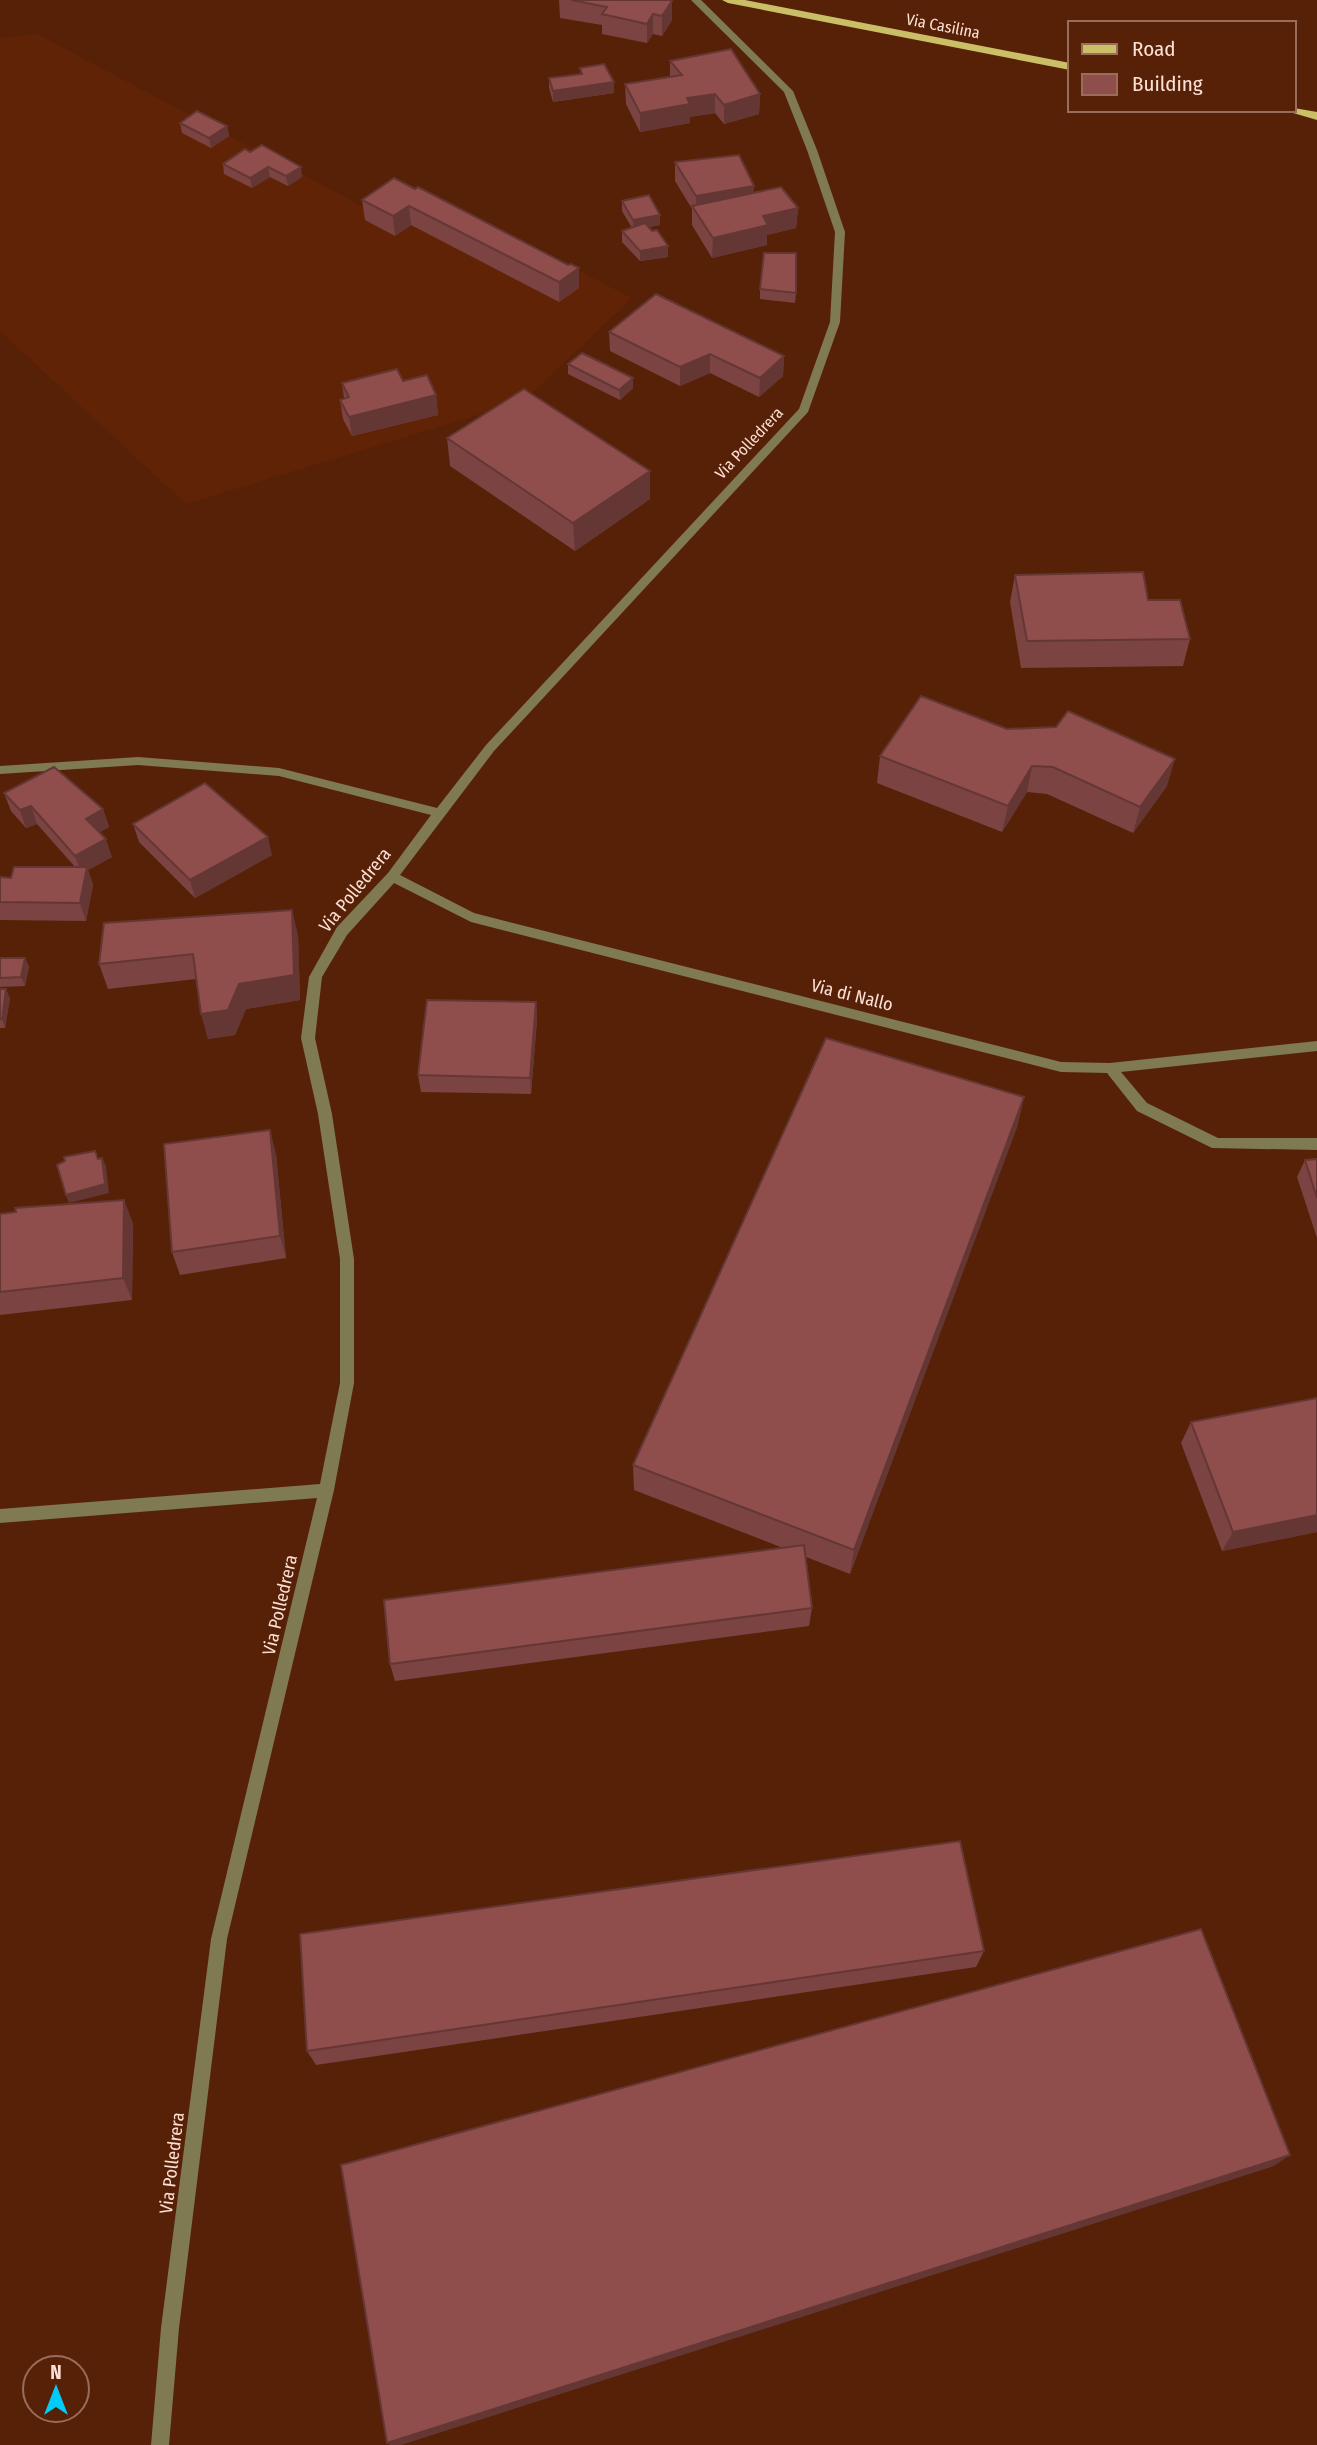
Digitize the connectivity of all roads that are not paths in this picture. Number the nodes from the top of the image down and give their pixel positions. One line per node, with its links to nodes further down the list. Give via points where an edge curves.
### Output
1 (696, 0): 7 (street, Via Polledrera, via 788,91 840,232 835,322 804,410 490,748)
2 (728, 0): 3 (main road, Via Casilina)
3 (1068, 67)
4 (1296, 112): 5 (main road)
5 (1317, 116)
6 (0, 769): 7 (street, via 138,761 279,772)
7 (440, 813): 8 (street, Via Polledrera)
8 (392, 876): 10 (street, Via di Nallo, via 471,917 1061,1067); 12 (street, Via Polledrera, via 342,931 316,977 308,1038 325,1114 347,1272 347,1382)
9 (1317, 1046): 10 (street, Via di Nallo)
10 (1110, 1068): 11 (street, via 1142,1107 1217,1144)
11 (1317, 1144)
12 (326, 1490): 13 (street); 14 (street, Via Polledrera, via 219,1939 170,2328)
13 (0, 1516)
14 (160, 2445)

